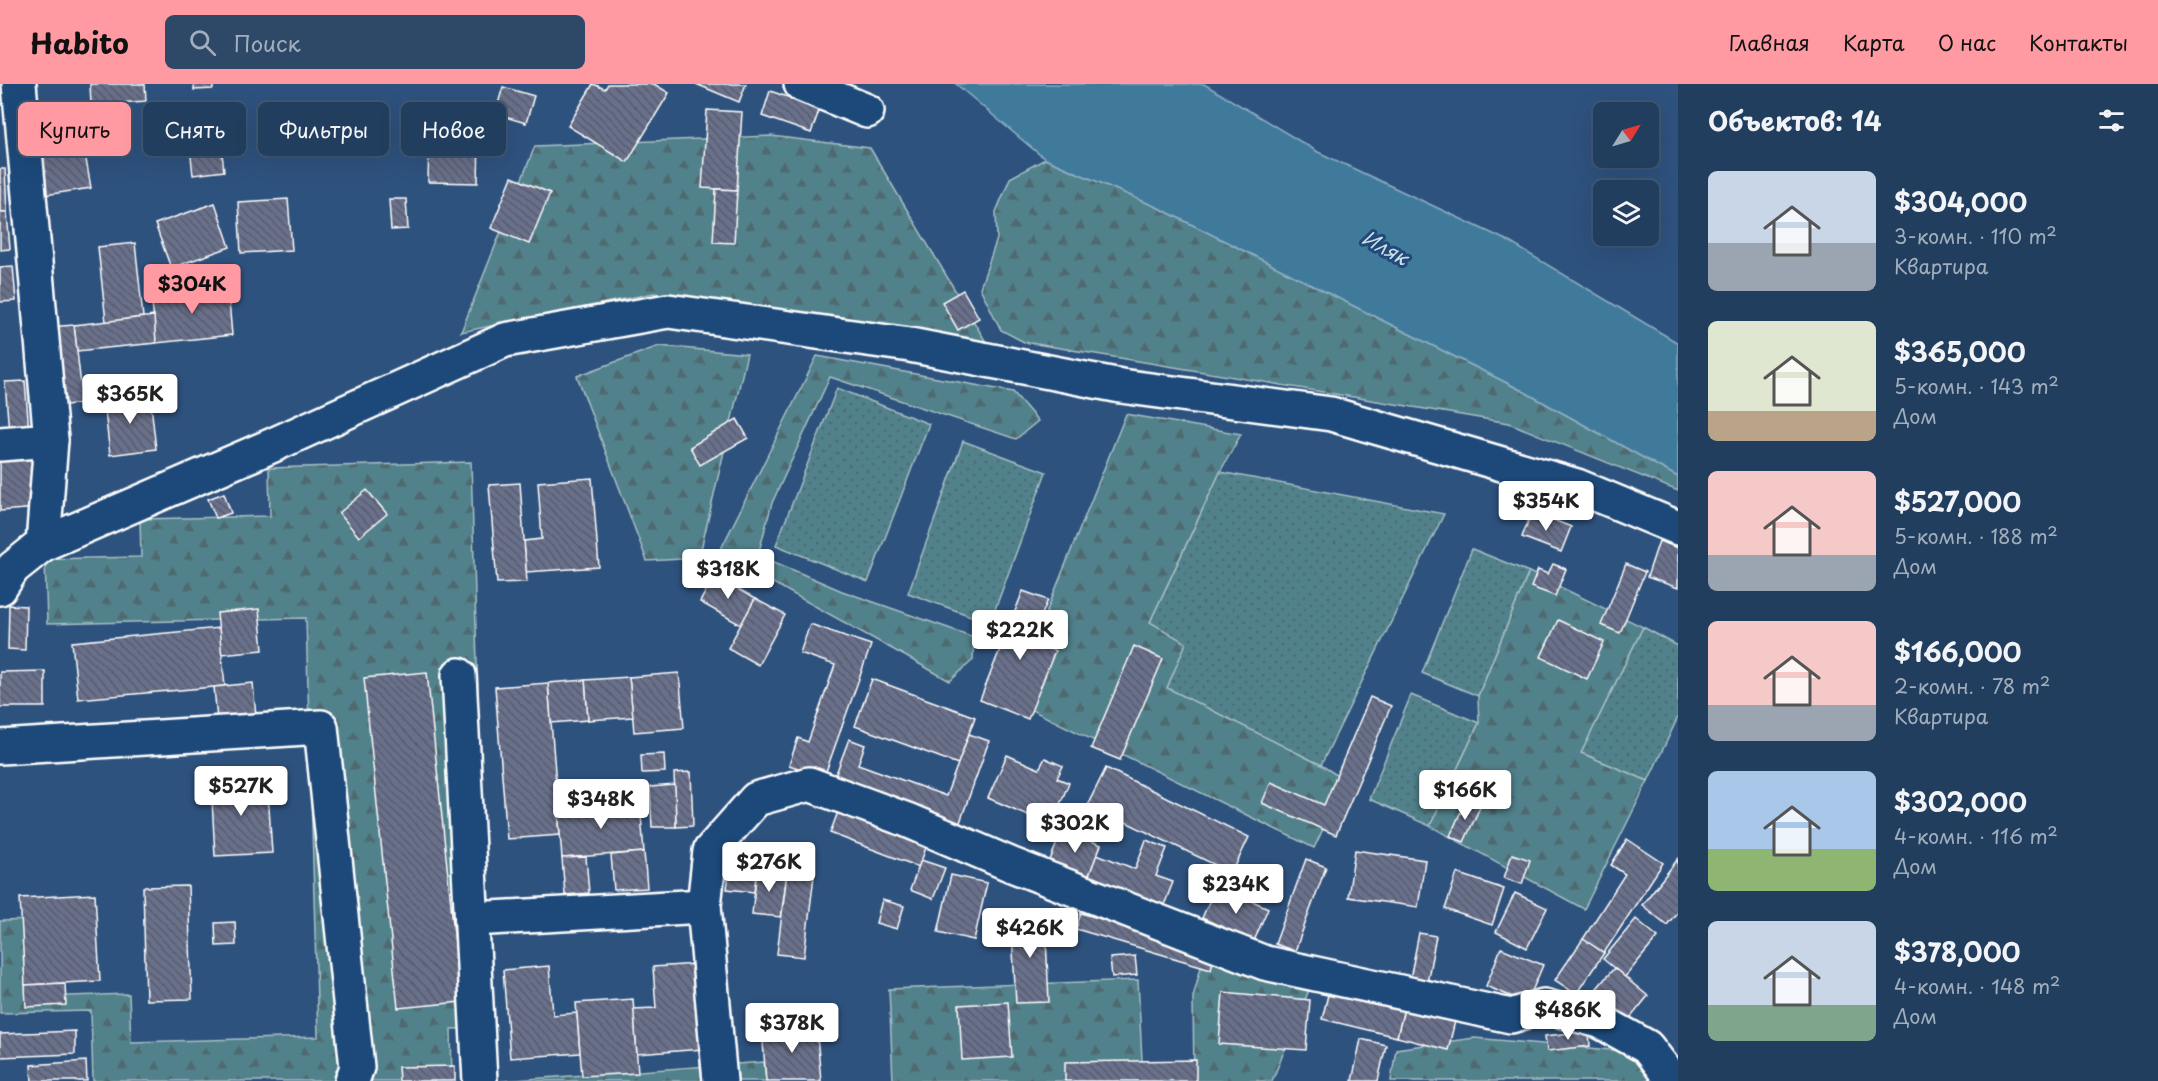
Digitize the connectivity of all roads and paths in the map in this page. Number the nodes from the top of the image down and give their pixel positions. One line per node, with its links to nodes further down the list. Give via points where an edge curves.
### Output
1 (19, 84): 4 (street)
2 (801, 84): 3 (street)
3 (867, 111)
4 (51, 440): 5 (street); 7 (street)
5 (0, 444)
6 (1678, 528): 7 (street, via 1577,486 1331,414 1121,386 910,345 668,311 505,340)
7 (43, 544): 8 (street, via 13,568)
8 (0, 588)
9 (459, 675): 12 (street)
10 (0, 747): 13 (street, via 321,727 357,1067)
11 (704, 906): 12 (street); 15 (street); 16 (street, via 711,851 756,799 809,784 1265,963 1511,1016 1544,1006 1600,1021 1647,1047)
12 (473, 919): 14 (street)
13 (352, 1081)
14 (480, 1081)
15 (720, 1081)
16 (1673, 1081)

